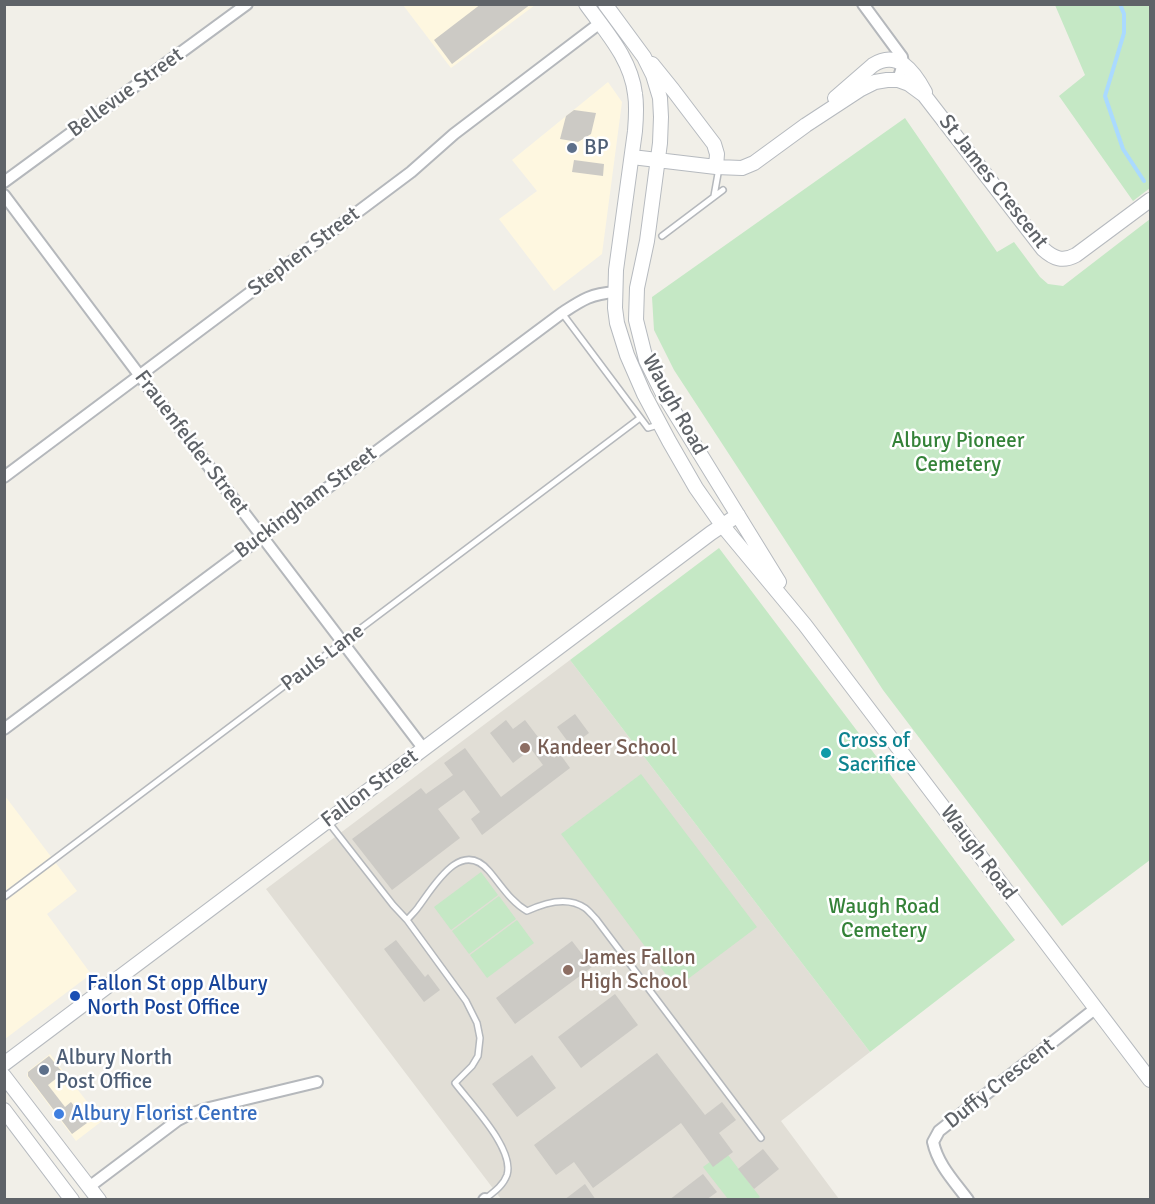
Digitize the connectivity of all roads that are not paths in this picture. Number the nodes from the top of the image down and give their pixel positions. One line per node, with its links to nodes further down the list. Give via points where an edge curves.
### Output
1 (247, 4): 14 (street, Bellevue Street)
2 (586, 4): 5 (main road, Waugh Road)
3 (605, 4): 6 (main road)
4 (863, 4): 7 (street, St James Crescent, via 898,50)
5 (600, 23): 11 (main road, Waugh Road, via 632,77 637,109); 22 (street, Stephen Street, via 454,134 411,172)
6 (639, 49): 12 (main road, Waugh Road, via 660,98); 13 (main road, via 714,144)
7 (903, 64): 8 (street); 9 (main road, St James Crescent, via 912,71); 10 (main road, via 893,60 878,62)
8 (898, 80): 9 (main road, St James Crescent, via 914,87); 10 (main road, via 868,85)
9 (930, 102): 18 (main road, St James Crescent, via 1050,256 1069,259)
10 (806, 124): 13 (main road, via 750,165 739,169)
11 (632, 157): 12 (main road); 20 (main road, Waugh Road)
12 (658, 159): 13 (main road); 26 (main road, Waugh Road, via 637,288 636,320 646,360 662,392)
13 (718, 167): 17 (lane)
14 (4, 182)
15 (723, 190): 17 (lane)
16 (4, 195): 22 (street, Frauenfelder Street)
17 (714, 196): 19 (lane)
18 (1150, 200)
19 (662, 236)
20 (615, 292): 21 (street, Buckingham Street, via 585,298); 24 (main road, Waugh Road, via 627,355)
21 (562, 313): 23 (lane, Waugh Road); 28 (street, Buckingham Street)
22 (140, 376): 25 (street, Stephen Street); 28 (street, Frauenfelder Street)
23 (640, 418): 24 (lane, Waugh Road, via 648,428); 30 (lane, Pauls Lane)
24 (660, 424): 27 (main road, Waugh Road)
25 (4, 477)
26 (738, 515): 27 (main road, Fallon Street); 29 (main road, Waugh Road)
27 (722, 525): 29 (main road, Waugh Road); 32 (main road, Fallon Street)
28 (262, 536): 30 (street, Frauenfelder Street); 31 (street, Buckingham Street)
29 (805, 625): 36 (main road, Waugh Road)
30 (343, 642): 32 (street, Frauenfelder Street); 34 (lane, Pauls Lane)
31 (4, 729)
32 (423, 748): 33 (main road, Fallon Street)
33 (328, 821): 35 (lane); 37 (main road, Fallon Street)
34 (4, 897)
35 (407, 920): 42 (lane, via 449,868 470,860 487,868 517,906 527,911 556,902 584,907); 44 (lane, via 466,1000 477,1023 478,1056 455,1083 507,1155 508,1174)
36 (1096, 1008): 39 (main road, Waugh Road); 47 (street, Duffy Crescent, via 939,1131 933,1143 935,1152)
37 (4, 1064)
38 (4, 1076): 43 (main road)
39 (1150, 1080)
40 (317, 1082): 43 (street, via 188,1114)
41 (4, 1110): 45 (main road)
42 (760, 1138)
43 (89, 1186): 46 (main road)
44 (485, 1199)
45 (72, 1200)
46 (99, 1200)
47 (968, 1200)

